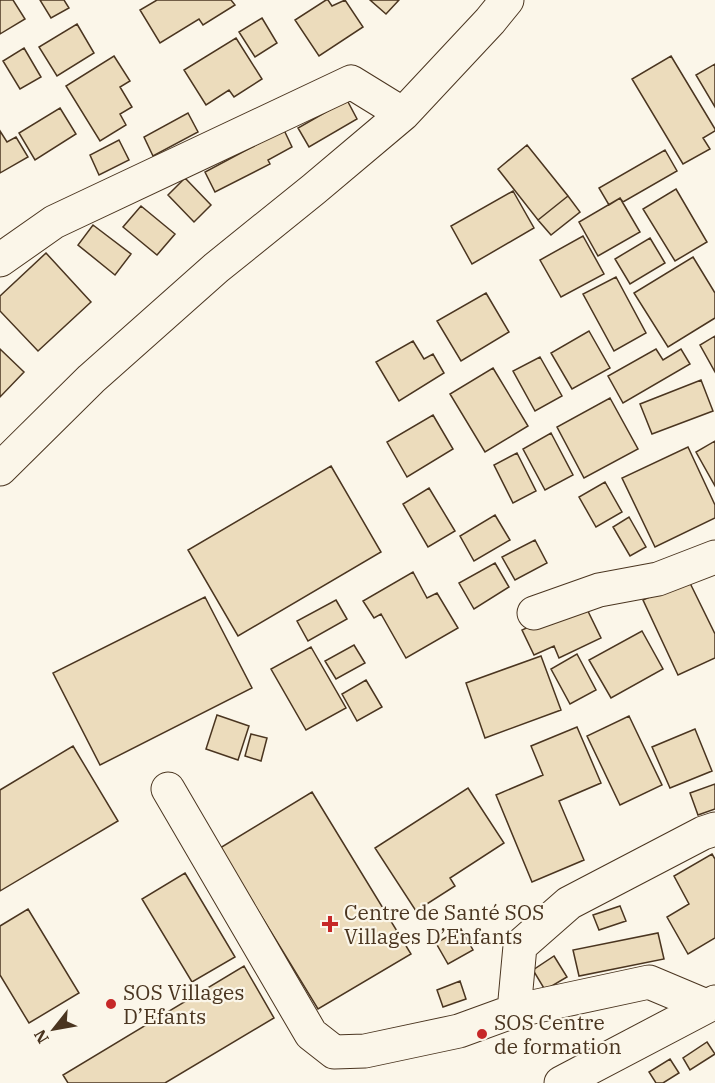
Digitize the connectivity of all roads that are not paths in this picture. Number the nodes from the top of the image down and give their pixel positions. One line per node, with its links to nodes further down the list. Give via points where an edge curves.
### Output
1 (507, 0): 2 (street)
2 (402, 114): 3 (street, via 351,82 54,222); 4 (street, via 216,268 91,379)
3 (0, 260)
4 (0, 469)
5 (715, 557): 6 (street, via 658,579 599,590)
6 (534, 613)
7 (168, 789): 10 (street, via 311,1034 334,1052 365,1051 459,1031)
8 (715, 829): 10 (street, via 569,903 520,946)
9 (711, 1004): 10 (street, via 649,982); 11 (street)
10 (514, 1011)
11 (561, 1083)

